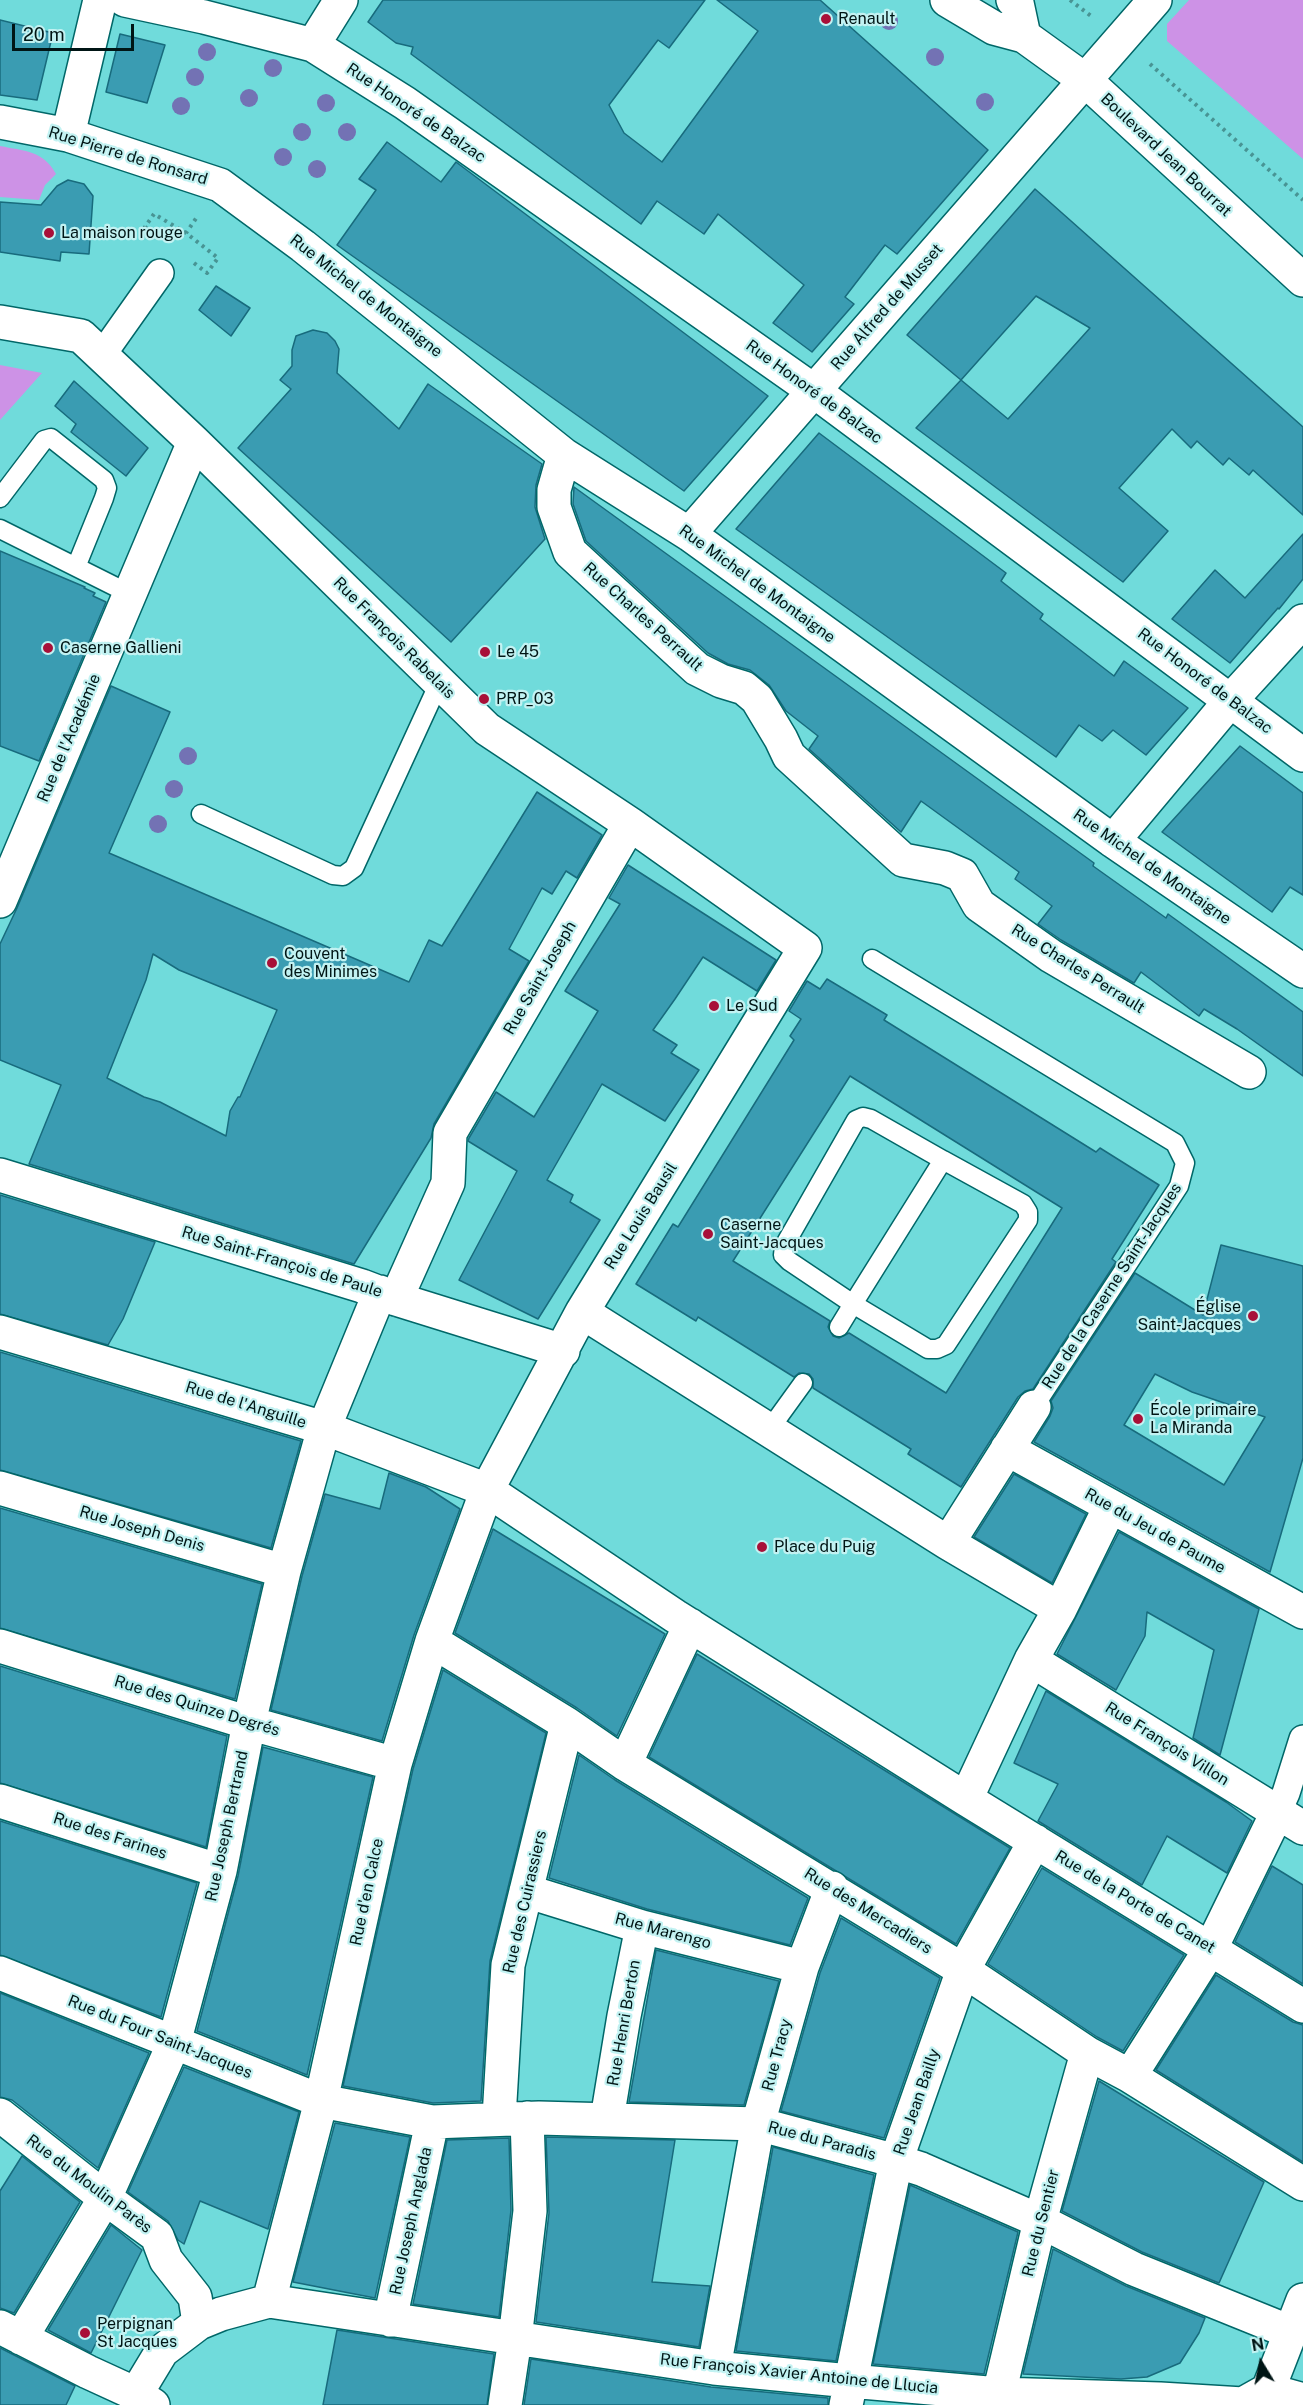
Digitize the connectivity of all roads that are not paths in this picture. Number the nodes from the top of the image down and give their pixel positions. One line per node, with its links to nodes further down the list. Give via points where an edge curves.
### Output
1 (100, 0): 11 (street)
2 (125, 0): 8 (street, Rue Honoré de Balzac)
3 (341, 0): 8 (street)
4 (947, 0): 7 (street, Boulevard Jean Bourrat, via 994,28)
5 (1013, 0): 7 (street)
6 (1155, 0): 9 (street, Rue Alfred de Musset)
7 (1024, 36): 9 (street, Boulevard Jean Bourrat)
8 (313, 45): 17 (street, Rue Honoré de Balzac, via 405,103)
9 (1085, 80): 14 (street, Boulevard Jean Bourrat); 17 (street, Rue Alfred de Musset)
10 (0, 122): 11 (street, Rue Pierre de Ronsard)
11 (68, 135): 12 (street, Rue Pierre de Ronsard)
12 (220, 185): 19 (street, Rue Michel de Montaigne, via 303,246)
13 (160, 273): 16 (street)
14 (1303, 280)
15 (0, 322): 16 (street, Rue François Rabelais, via 81,336)
16 (102, 355): 18 (street, Rue François Rabelais)
17 (814, 391): 22 (street, Rue Alfred de Musset); 27 (street, Rue Honoré de Balzac)
18 (194, 442): 24 (street, Rue de l'Académie); 26 (street, Rue François Rabelais)
19 (564, 454): 22 (street, Rue Michel de Montaigne); 36 (street, Rue Charles Perrault, via 554,490 554,507 570,552 697,669 744,688 757,699 789,756 903,860 962,875 979,905 1051,956)
20 (0, 498): 23 (lane, via 44,440 51,438 104,480 104,498)
21 (0, 529): 23 (lane)
22 (689, 534): 31 (street, Rue Michel de Montaigne)
23 (76, 567): 24 (lane)
24 (130, 594): 32 (street, Rue de l'Académie)
25 (1303, 621): 27 (street)
26 (439, 682): 29 (lane, via 354,868 343,876 333,875); 30 (street, Rue François Rabelais, via 487,729)
27 (1231, 700): 28 (street, Rue Honoré de Balzac); 31 (street)
28 (1303, 755)
29 (201, 814)
30 (630, 824): 33 (street, Rue François Rabelais); 37 (street, Rue Saint-Joseph)
31 (1113, 841): 35 (street, Rue Michel de Montaigne)
32 (0, 901)
33 (805, 948): 42 (street, Rue Louis Bausil)
34 (872, 959): 47 (lane, Rue de la Caserne Saint-Jacques, via 1175,1143 1185,1163 1179,1185)
35 (1303, 971)
36 (1250, 1072)
37 (450, 1132): 40 (street, Rue Joseph Bertrand, via 448,1183)
38 (943, 1160): 41 (lane); 41 (lane, via 871,1119 856,1120 784,1246 783,1255); 41 (lane, via 1023,1204 1028,1220 946,1345 928,1348)
39 (0, 1175): 40 (street, Rue Saint-François de Paule)
40 (388, 1296): 45 (street, Rue Saint-François de Paule); 48 (street, Rue Joseph Bertrand)
41 (853, 1304): 43 (lane)
42 (582, 1312): 45 (street, Rue Louis Bausil); 49 (street)
43 (839, 1327)
44 (0, 1332): 48 (street, Rue de l'Anguille)
45 (563, 1351): 52 (street, Rue Louis Bausil)
46 (803, 1383): 49 (lane)
47 (1034, 1407): 50 (street, Rue de la Caserne Saint-Jacques)
48 (324, 1428): 52 (street, Rue de l'Anguille); 55 (street, Rue Joseph Bertrand)
49 (769, 1430): 54 (street)
50 (1007, 1449): 53 (street, Rue du Jeu de Paume); 54 (street, Rue de la Caserne Saint-Jacques)
51 (0, 1488): 55 (street, Rue Joseph Denis)
52 (488, 1490): 58 (street); 59 (street, Rue d'en Calce)
53 (1110, 1507): 56 (street); 57 (street, Rue du Jeu de Paume)
54 (948, 1544): 56 (street)
55 (284, 1570): 62 (street, Rue Joseph Bertrand)
56 (1060, 1609): 61 (street)
57 (1303, 1612)
58 (690, 1625): 66 (street); 67 (street)
59 (432, 1641): 63 (street, Rue des Mercadiers); 65 (street, Rue d'en Calce)
60 (0, 1646): 62 (street, Rue des Quinze Degrés)
61 (1031, 1660): 67 (street); 69 (street, Rue François Villon)
62 (249, 1723): 65 (street, Rue des Quinze Degrés); 71 (street, Rue Joseph Bertrand)
63 (567, 1724): 66 (street, Rue des Mercadiers); 73 (street, Rue des Cuirassiers)
64 (1303, 1739): 69 (street, via 1287,1793)
65 (395, 1764): 83 (street, Rue d'en Calce)
66 (625, 1764): 72 (street, Rue des Mercadiers)
67 (966, 1799): 70 (street, Rue de la Porte de Canet)
68 (0, 1801): 71 (street, Rue des Farines)
69 (1290, 1821): 75 (street)
70 (1035, 1841): 75 (street, Rue de la Porte de Canet); 77 (street, Rue Jean Bailly)
71 (220, 1871): 80 (street, Rue Joseph Bertrand)
72 (832, 1888): 76 (street, Rue Tracy); 77 (street, Rue des Mercadiers)
73 (525, 1891): 74 (street, Rue Marengo); 85 (street, Rue des Cuirassiers, via 508,1965)
74 (642, 1927): 76 (street, Rue Marengo); 86 (street, Rue Henri Berton)
75 (1211, 1948): 79 (street, Rue de la Porte de Canet); 82 (street)
76 (802, 1967): 88 (street, Rue Tracy)
77 (963, 1970): 81 (street, Rue des Mercadiers); 89 (street, Rue Jean Bailly)
78 (0, 1973): 80 (street, Rue du Four Saint-Jacques)
79 (1303, 2006)
80 (174, 2043): 83 (street, Rue du Four Saint-Jacques); 91 (street, Rue Joseph Bertrand)
81 (1087, 2053): 82 (street, Rue des Mercadiers); 92 (street, Rue du Sentier)
82 (1130, 2076): 90 (street, Rue des Mercadiers)
83 (321, 2101): 87 (street, Rue du Paradis); 94 (street, Rue d'en Calce)
84 (0, 2115): 91 (street, Rue du Moulin Parès)
85 (513, 2118): 86 (street, Rue du Paradis); 87 (street, Rue du Paradis); 99 (street, Rue des Cuirassiers, via 530,2211)
86 (607, 2119): 88 (street, Rue du Paradis)
87 (432, 2122): 95 (street, Rue Joseph Anglada)
88 (758, 2124): 89 (street, Rue du Paradis); 100 (street, Rue Tracy)
89 (896, 2162): 92 (street, Rue du Paradis, via 921,2169); 101 (street, Rue Jean Bailly)
90 (1303, 2184)
91 (105, 2198): 96 (street, Rue du Moulin Parès, via 157,2236 166,2259 195,2297); 97 (street, Rue Joseph Bertrand)
92 (1040, 2221): 98 (street, Rue du Paradis, via 1134,2269); 102 (street, Rue du Sentier)
93 (1303, 2300): 98 (street)
94 (269, 2301): 95 (street, Rue François Xavier Antoine de Llucia); 96 (street)
95 (390, 2320): 99 (street, Rue François Xavier Antoine de Llucia)
96 (199, 2323): 103 (street, via 162,2351)
97 (10, 2332): 103 (street)
98 (1290, 2332): 104 (street)
99 (515, 2339): 100 (street, Rue François Xavier Antoine de Llucia); 106 (street, Rue des Cuirassiers)
100 (714, 2368): 101 (street, Rue François Xavier Antoine de Llucia)
101 (848, 2393): 102 (street, Rue François Xavier Antoine de Llucia)
102 (999, 2394): 104 (street, Rue François Xavier Antoine de Llucia)
103 (145, 2399)
104 (1251, 2400): 105 (street, Rue François Xavier Antoine de Llucia)
105 (1303, 2400)
106 (505, 2405)

